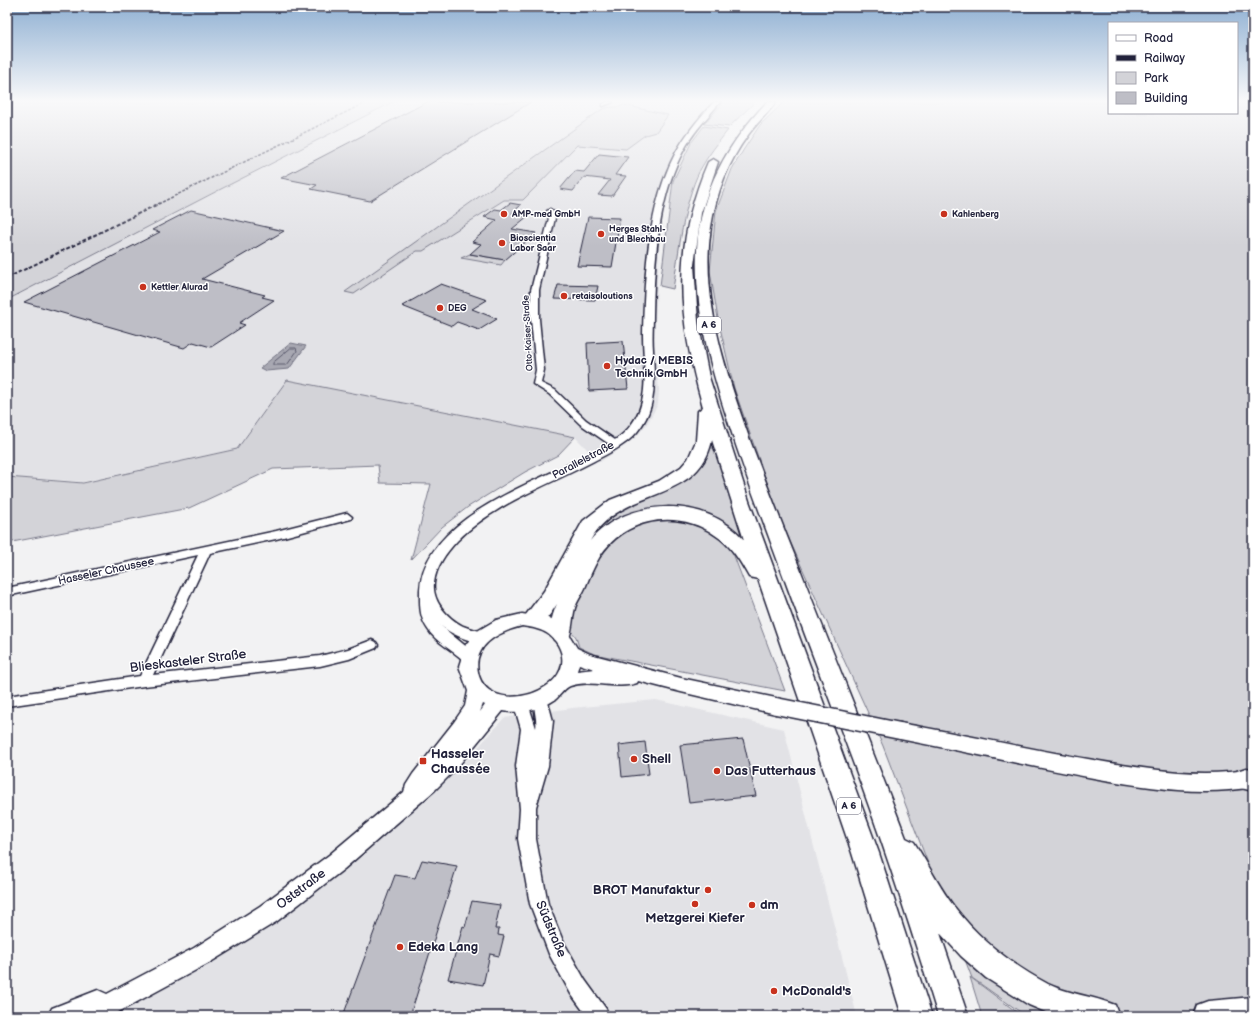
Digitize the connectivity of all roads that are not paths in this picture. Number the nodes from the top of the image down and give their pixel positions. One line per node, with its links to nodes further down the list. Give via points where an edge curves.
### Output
1 (681, 150): 6 (street, Parallelstraße, via 667,183 654,248 648,338 647,410 633,430)
2 (733, 150): 29 (highway, A 6, via 714,191 704,248 706,304 711,336 744,446 815,638)
3 (718, 154): 5 (highway, A 6, via 700,191 689,246 689,303)
4 (550, 211): 6 (street, Otto-Kaiser-Straße, via 552,218 535,290 540,370 537,384 552,392 583,422)
5 (705, 393): 11 (highway, via 705,443 691,468 677,478 622,501 589,526 551,596); 14 (highway, A 6)
6 (615, 444): 10 (street, Parallelstraße, via 586,461 510,496 467,524 440,552 431,567)
7 (347, 517): 8 (street, Hasseler Chaussee)
8 (206, 550): 9 (street, Hasseler Chaussee); 19 (street)
9 (7, 592)
10 (427, 593): 13 (street, via 444,621 457,631); 17 (street, Parallelstraße, via 429,619 440,634)
11 (532, 620): 12 (main road, via 553,627); 13 (main road, via 503,623)
12 (561, 634): 14 (highway, via 565,609 586,564 600,542 612,530 630,520 670,512 703,519 734,539 749,557); 16 (main road, via 568,642)
13 (481, 637): 17 (main road)
14 (789, 639): 35 (highway, A 6, via 853,817)
15 (372, 645): 19 (street, Blieskasteler Straße, via 320,661)
16 (571, 653): 18 (main road, via 570,667); 20 (main road, via 587,660)
17 (469, 657): 21 (main road, via 468,669)
18 (564, 680): 20 (main road, via 594,676 640,678); 22 (main road)
19 (144, 681): 23 (street, Blieskasteler Straße)
20 (681, 685): 26 (main road, bridge, via 1077,767 1158,780 1192,782)
21 (477, 690): 24 (main road); 27 (main road, Oststraße, via 474,707)
22 (541, 700): 25 (main road); 28 (street, Südstraße, via 545,721 540,766)
23 (7, 701)
24 (500, 703): 25 (main road); 27 (main road, Oststraße, via 432,781)
25 (522, 705): 28 (street, Südstraße, via 529,729 524,766)
26 (1251, 779)
27 (404, 804): 30 (main road, Oststraße, via 365,840 319,876 267,914)
28 (528, 809): 34 (street, Südstraße, via 527,839 539,904 556,947 578,987)
29 (885, 816): 36 (highway, A 6); 37 (highway, via 946,919 971,946 996,968 1039,995 1072,1008)
30 (190, 962): 32 (main road, Oststraße); 33 (main road, Oststraße, via 135,993)
31 (1253, 1012): 38 (highway)
32 (60, 1016)
33 (86, 1016)
34 (599, 1016)
35 (917, 1016)
36 (953, 1016)
37 (1104, 1016)
38 (1208, 1016)

